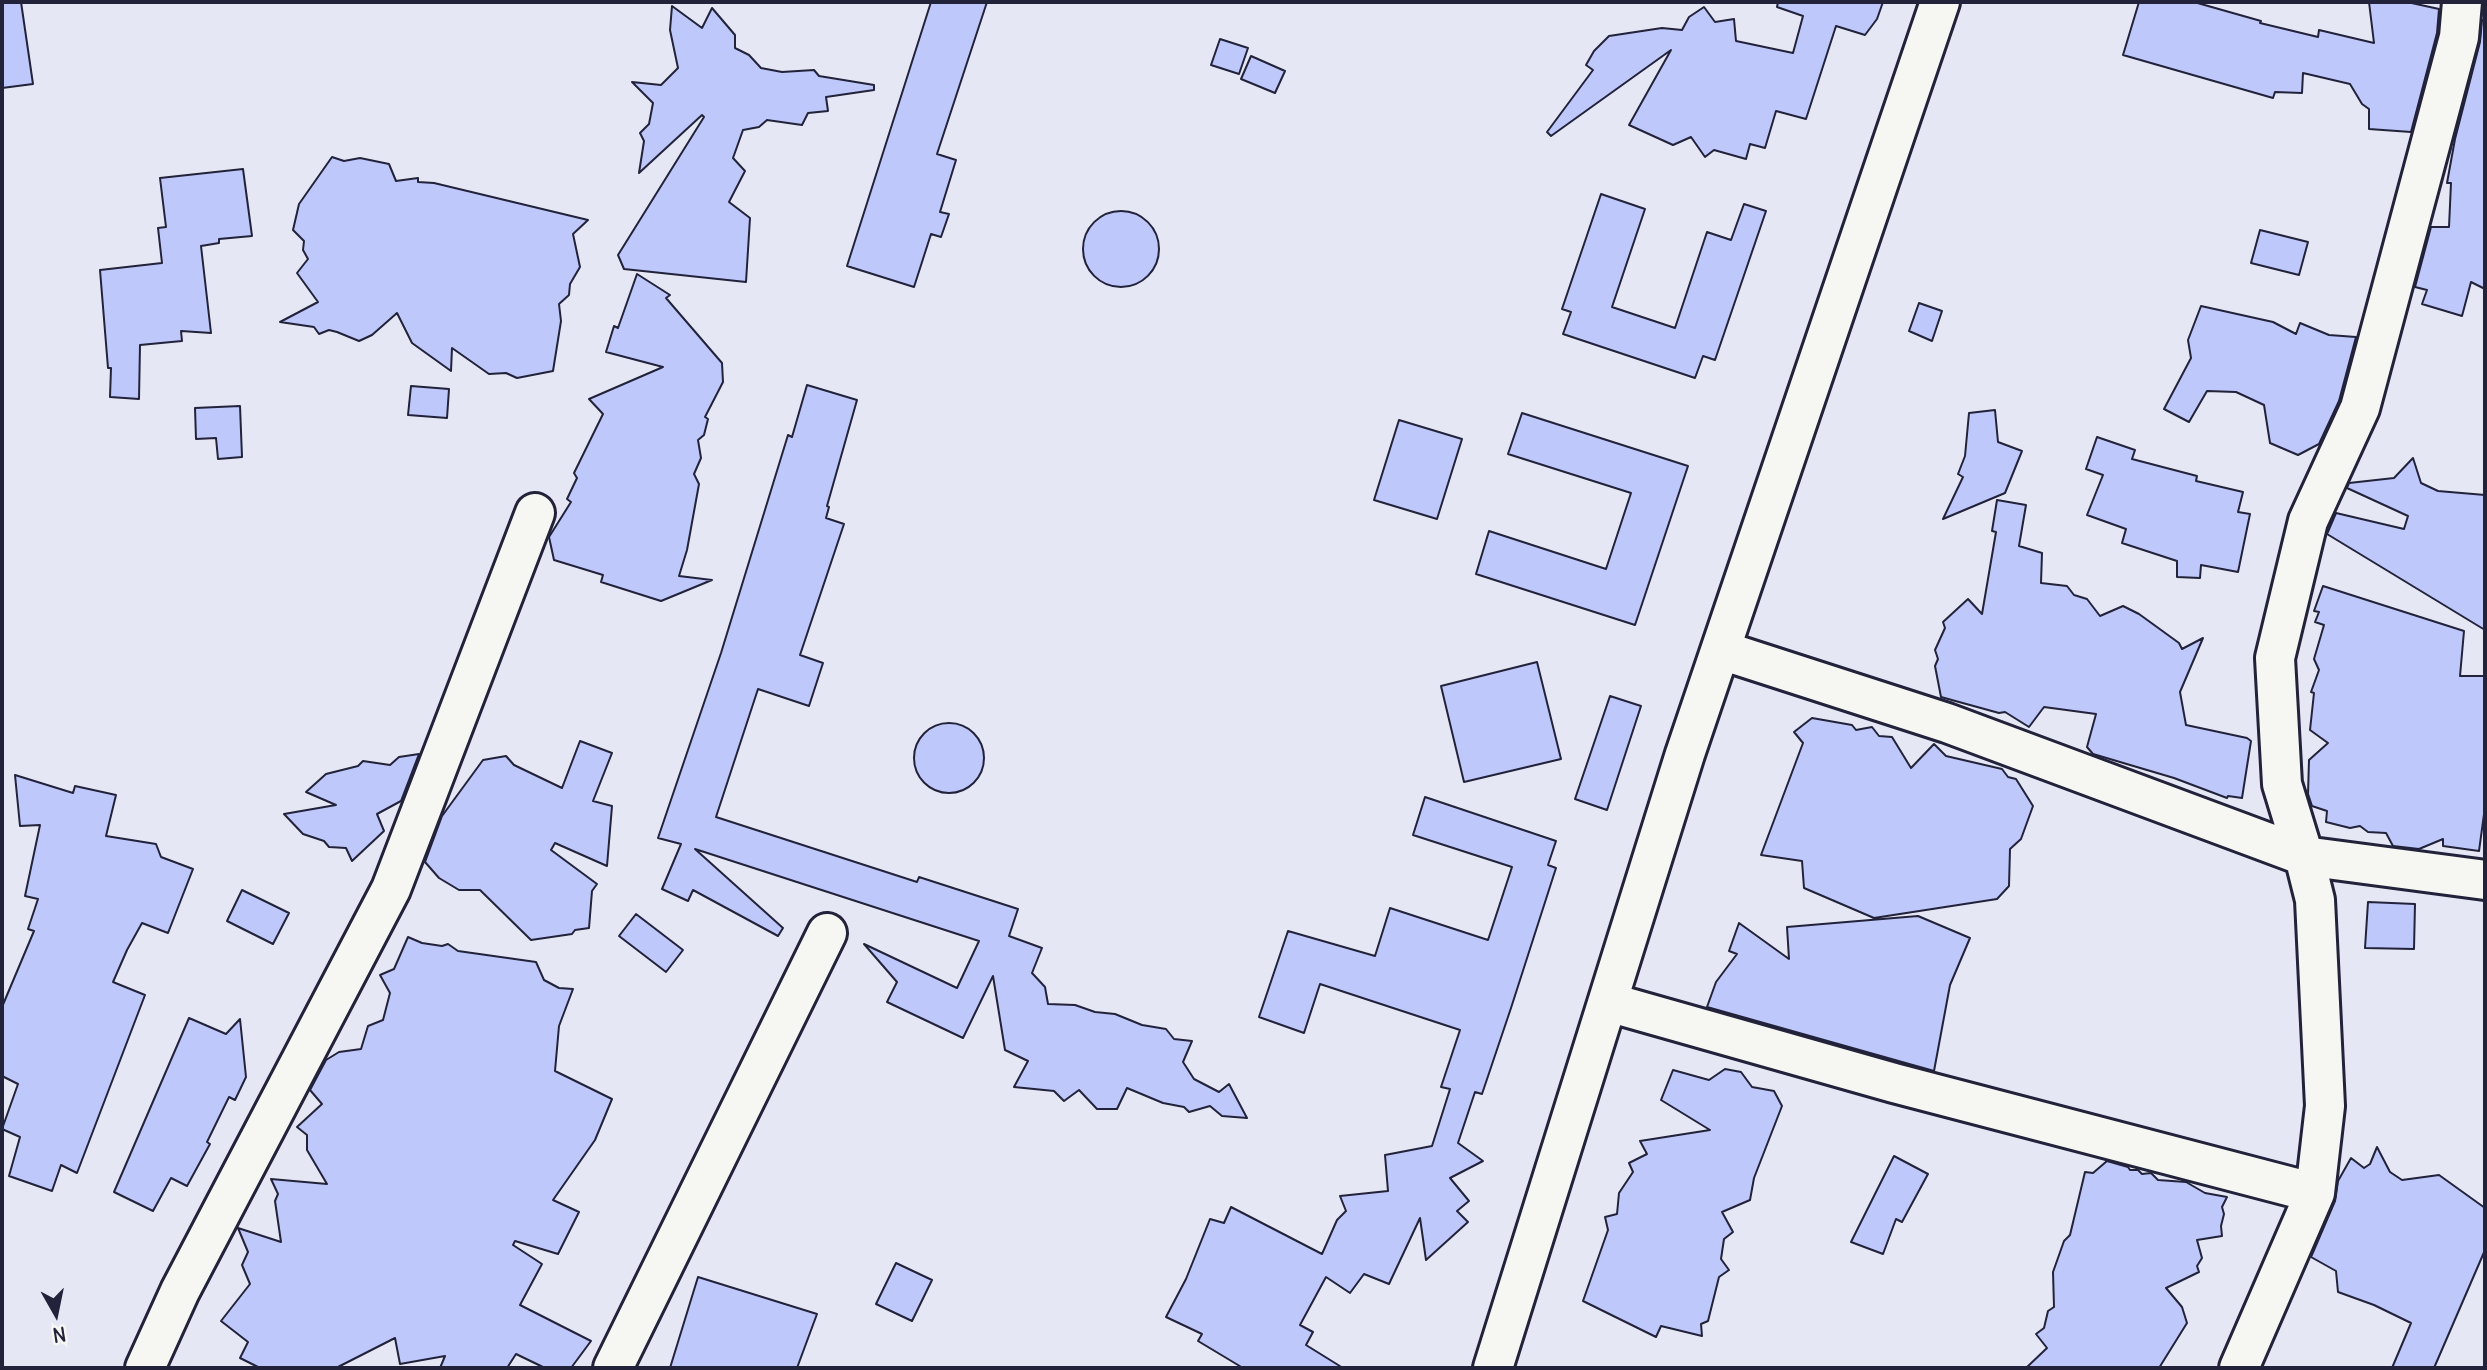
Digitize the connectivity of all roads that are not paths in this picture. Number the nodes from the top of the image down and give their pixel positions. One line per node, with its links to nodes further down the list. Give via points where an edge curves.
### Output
1 (1940, 2): 4 (street)
2 (2462, 2): 5 (street, via 2459,37 2360,408 2308,521 2275,658 2282,784)
3 (535, 513): 10 (street, via 391,889 180,1291)
4 (1721, 650): 5 (street, via 1947,723); 8 (street)
5 (2304, 856): 6 (street); 9 (street, via 2315,900 2325,1106)
6 (2485, 880)
7 (827, 933): 11 (street)
8 (1608, 1002): 9 (street, via 1894,1083); 12 (street)
9 (2315, 1193): 13 (street)
10 (145, 1368)
11 (613, 1368)
12 (1493, 1368)
13 (2239, 1368)

